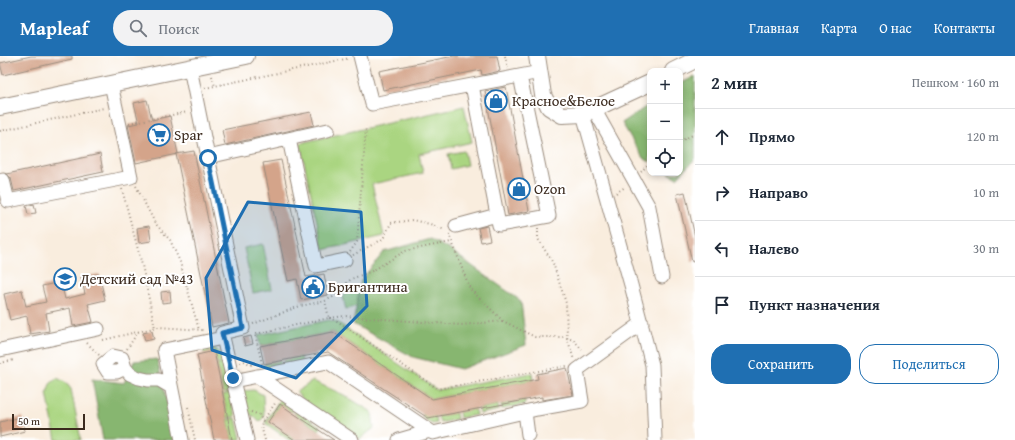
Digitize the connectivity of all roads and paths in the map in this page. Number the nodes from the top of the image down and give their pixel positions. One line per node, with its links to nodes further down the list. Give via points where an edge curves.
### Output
1 (246, 56): 5 (main road)
2 (360, 56): 11 (street, via 372,104); 12 (path)
3 (537, 56): 7 (main road)
4 (695, 60): 6 (main road)
5 (190, 68): 9 (main road); 12 (street)
6 (680, 68)
7 (540, 72): 8 (street); 16 (main road, via 543,95 549,107 562,115)
8 (520, 76): 11 (street); 28 (street, via 549,216)
9 (111, 84): 13 (street); 14 (main road)
10 (647, 84): 16 (main road)
11 (472, 85): 27 (street)
12 (194, 90): 24 (street)
13 (116, 106): 17 (street); 20 (path)
14 (0, 107)
15 (193, 111): 17 (path)
16 (588, 112): 32 (street, via 649,207); 36 (street)
17 (120, 124): 25 (street)
18 (366, 128): 31 (path, via 357,242)
19 (328, 130): 22 (street)
20 (0, 131)
21 (695, 134): 23 (path)
22 (289, 139): 24 (street); 31 (street, via 316,266)
23 (683, 139)
24 (208, 158): 38 (street)
25 (125, 178): 26 (street, via 8,201 3,180); 37 (path); 39 (path, via 155,223 170,240 180,262)
26 (0, 181)
27 (497, 215): 28 (street, via 499,225); 29 (street)
28 (538, 218): 44 (path, via 538,239 553,263 566,303)
29 (456, 226)
30 (451, 242): 31 (path, via 447,230 430,224 412,220 391,223 383,239); 33 (path, via 405,251 372,271 350,279 333,297); 35 (path, via 470,289)
31 (345, 260)
32 (662, 277)
33 (325, 301): 34 (path); 38 (path, via 300,306)
34 (329, 318): 35 (path, via 345,316 461,325); 52 (path, via 438,388); 53 (path, via 255,334)
35 (503, 321): 44 (path, via 535,337)
36 (642, 323): 47 (street); 67 (street, via 652,365)
37 (155, 328): 39 (path); 41 (path)
38 (243, 328): 43 (street, via 222,333)
39 (199, 330): 40 (path)
40 (206, 330)
41 (138, 332): 42 (path); 50 (path)
42 (98, 337): 45 (street); 48 (path, via 87,343)
43 (223, 338): 51 (street); 55 (street, via 164,350)
44 (567, 338): 47 (path, via 574,340); 52 (path)
45 (0, 350)
46 (14, 360): 49 (path)
47 (591, 360): 52 (street)
48 (106, 361): 50 (street, via 103,364 108,372 117,372)
49 (0, 363)
50 (123, 363): 55 (street, via 130,374 148,380 159,380)
51 (229, 364): 53 (path, via 245,361); 54 (street)
52 (576, 368): 58 (street, via 582,401)
53 (259, 371): 54 (street); 59 (street, via 328,362); 65 (street)
54 (233, 381): 64 (street)
55 (171, 387): 62 (street)
56 (279, 397): 61 (path, via 262,422)
57 (187, 404): 63 (path)
58 (525, 412): 59 (street, via 433,433); 60 (street)
59 (430, 431): 66 (street)
60 (528, 435)
61 (264, 439)
62 (182, 440)
63 (195, 440)
64 (247, 440)
65 (352, 440)
66 (399, 440)
67 (655, 440)

